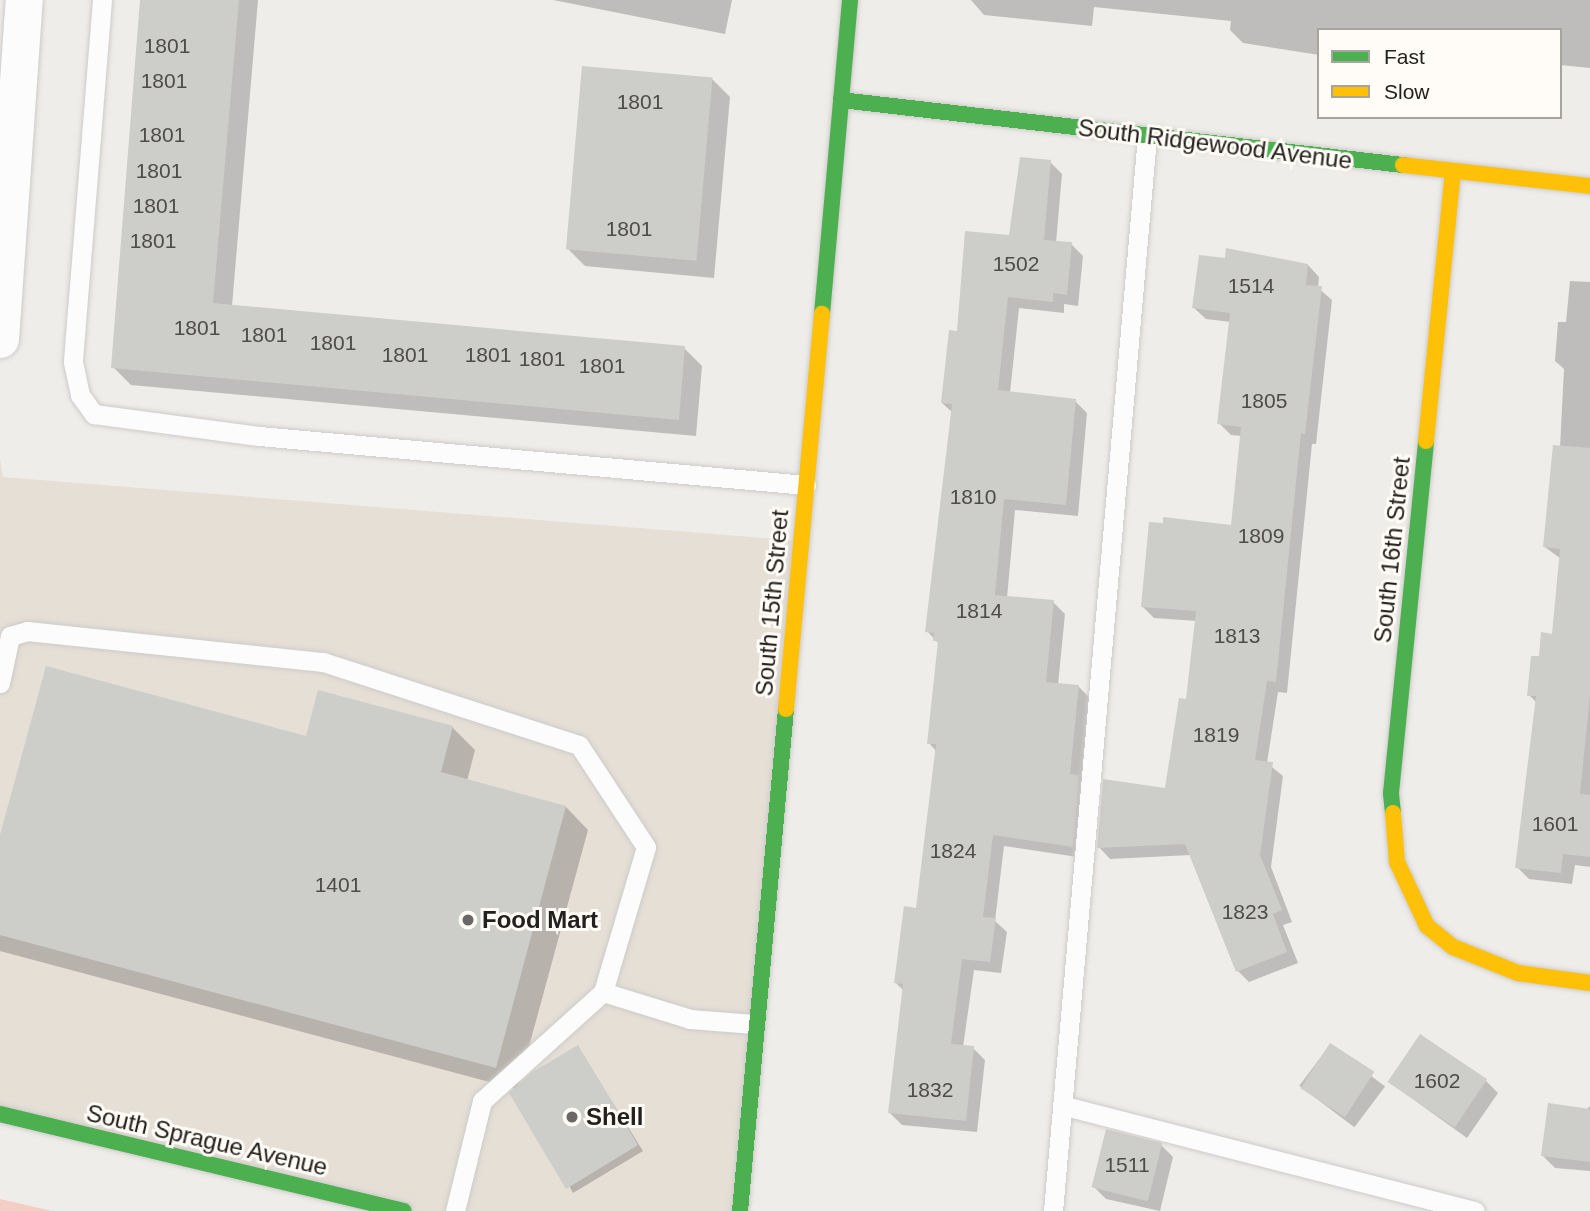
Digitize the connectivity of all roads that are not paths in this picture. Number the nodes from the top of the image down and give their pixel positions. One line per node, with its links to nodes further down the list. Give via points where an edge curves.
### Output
1 (24, 0): 4 (street)
2 (102, 0): 10 (lane, via 73,362 79,395 94,414 259,436)
3 (850, 0): 5 (street, South 15th Street)
4 (10, 65): 9 (street)
5 (841, 100): 6 (street, South Ridgewood Avenue); 10 (street, South 15th Street)
6 (1147, 135): 7 (street, South Ridgewood Avenue); 15 (lane)
7 (1453, 171): 8 (street, South Ridgewood Avenue); 12 (street, South 16th Street, via 1391,793 1397,862 1427,926 1453,947 1506,969)
8 (1590, 186)
9 (0, 338)
10 (806, 485): 14 (street, South 15th Street)
11 (0, 683): 13 (lane, via 10,636 27,631 323,662 579,745 646,847)
12 (1590, 983)
13 (603, 992): 14 (lane, via 690,1019); 18 (lane, via 482,1101)
14 (754, 1024): 19 (street, South 15th Street)
15 (1065, 1106): 20 (lane); 21 (lane)
16 (0, 1114): 17 (street, South Sprague Avenue)
17 (404, 1211)
18 (455, 1211)
19 (740, 1211)
20 (1053, 1211)
21 (1475, 1211)

